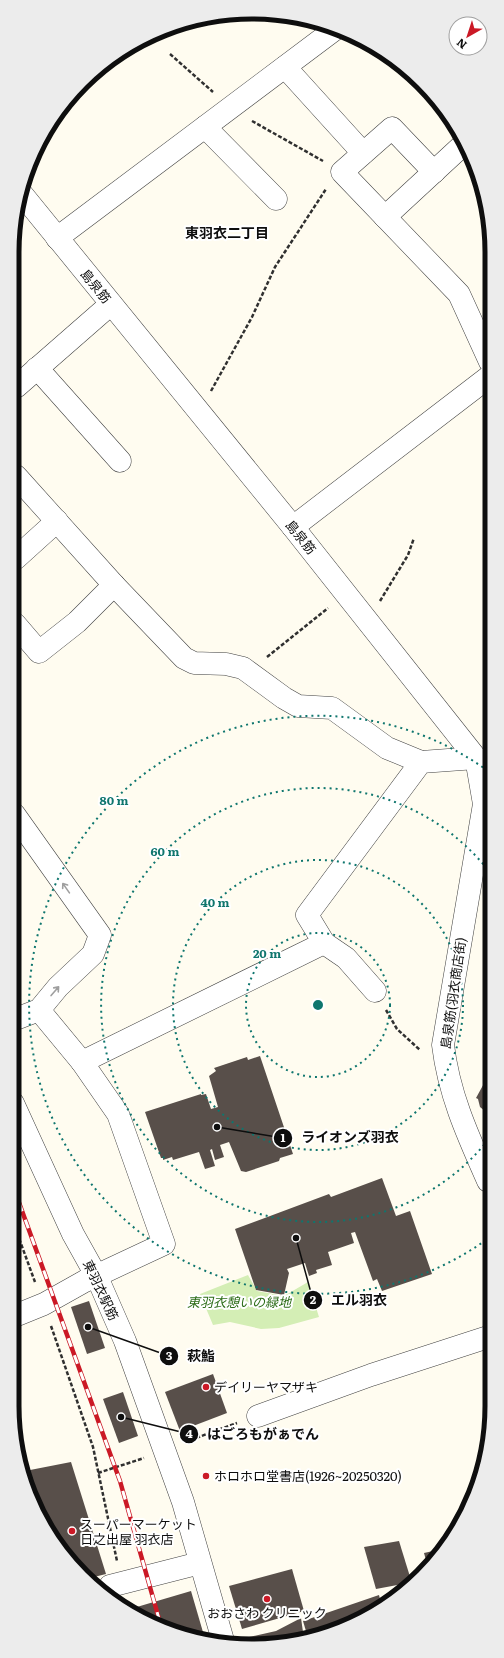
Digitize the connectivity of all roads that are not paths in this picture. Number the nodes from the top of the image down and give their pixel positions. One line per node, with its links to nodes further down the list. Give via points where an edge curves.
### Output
1 (331, 33): 2 (street)
2 (285, 67): 3 (street); 5 (street)
3 (205, 127): 8 (street); 10 (street)
4 (460, 147): 6 (street)
5 (363, 154): 6 (street, via 392,128); 9 (street, via 341,171)
6 (434, 172): 9 (street)
7 (26, 198): 10 (street, 島泉筋)
8 (276, 199)
9 (385, 217): 12 (street, via 459,294)
10 (57, 238): 11 (street, 島泉筋)
11 (111, 304): 13 (street); 19 (street, 島泉筋)
12 (485, 351)
13 (38, 368): 15 (street); 16 (street)
14 (485, 380): 19 (street)
15 (19, 384)
16 (120, 461)
17 (19, 479): 18 (street)
18 (56, 521): 20 (street); 21 (street)
19 (293, 527): 23 (street, 島泉筋)
20 (19, 555)
21 (114, 585): 22 (street, via 77,622 39,652); 24 (street, via 184,658 194,663 226,664 243,668 298,706 332,708 387,748)
22 (19, 629)
23 (476, 758): 24 (street); 25 (street, 島泉筋)
24 (421, 762): 29 (street, via 307,915)
25 (485, 799)
26 (485, 809): 28 (street, 島泉筋)
27 (19, 821): 31 (street, one-way to 27, via 58,987 93,954 100,935)
28 (464, 917): 35 (street, 島泉筋(羽衣商店街), via 443,1045 446,1066 463,1126)
29 (324, 943): 30 (street, via 346,958); 33 (street)
30 (375, 991)
31 (39, 1010): 32 (street); 33 (street)
32 (19, 1018)
33 (82, 1062): 36 (street, via 118,1114 164,1244)
34 (19, 1117): 36 (street, 東羽衣駅筋, via 73,1234)
35 (485, 1174)
36 (96, 1277): 37 (street); 40 (street, 東羽衣駅筋, via 125,1341 155,1454 183,1502)
37 (19, 1314)
38 (485, 1338): 39 (street, via 371,1375)
39 (258, 1416)
40 (200, 1563): 41 (street); 42 (street, 東羽衣駅筋)
41 (108, 1590)
42 (222, 1637)

